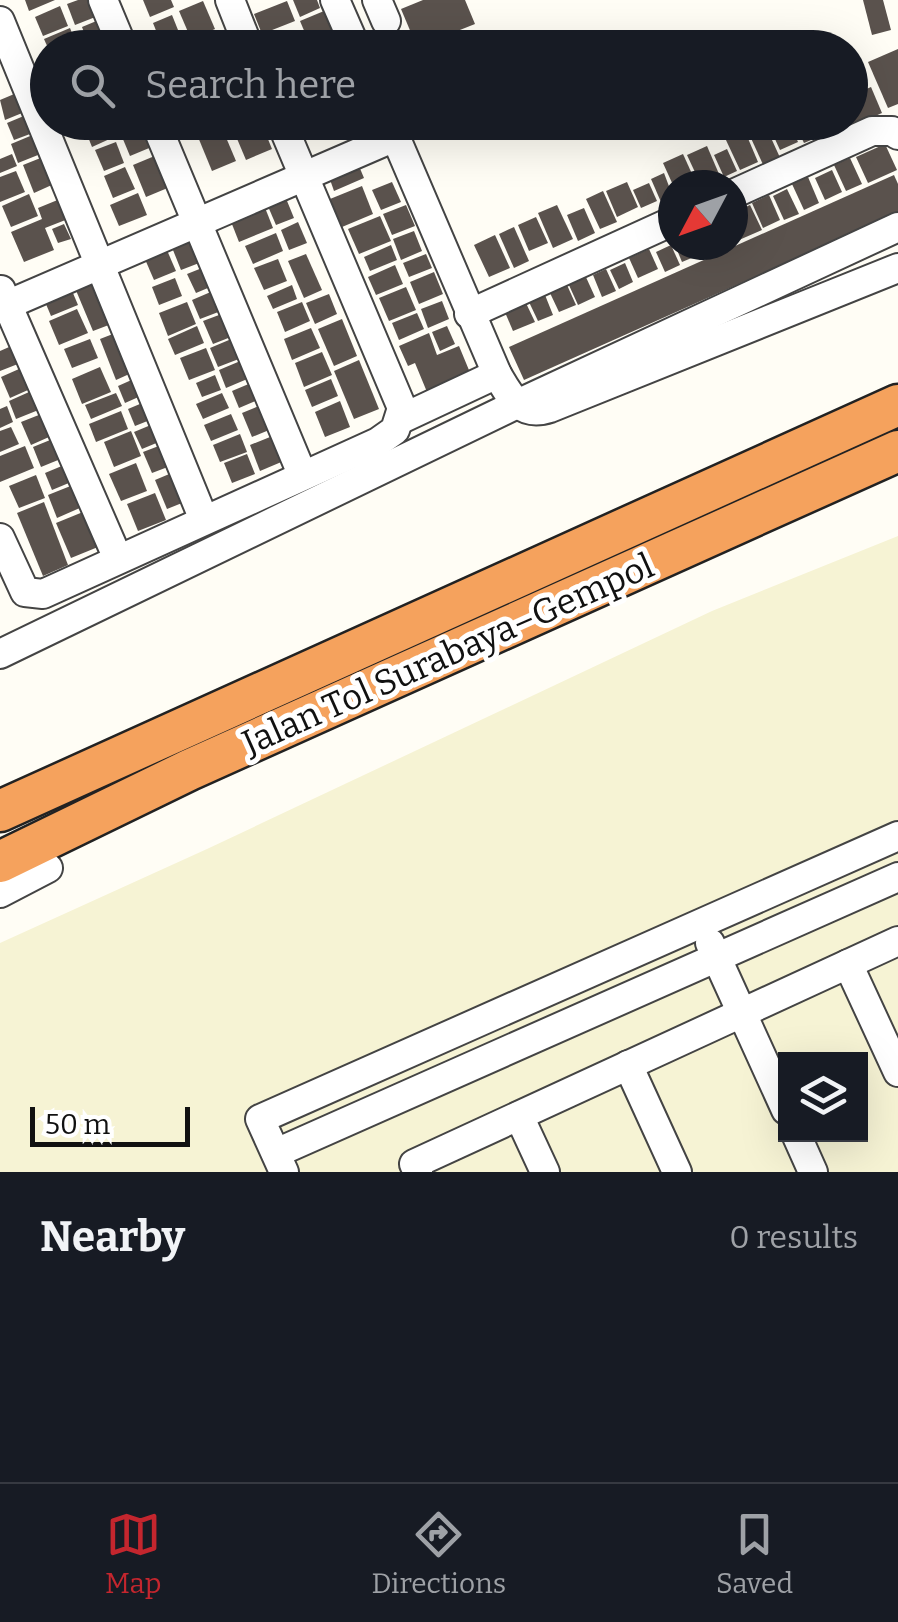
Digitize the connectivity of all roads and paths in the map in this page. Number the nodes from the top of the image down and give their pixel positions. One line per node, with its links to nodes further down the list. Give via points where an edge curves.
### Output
1 (103, 0): 5 (street)
2 (230, 0): 6 (street)
3 (334, 0): 7 (street)
4 (0, 21): 8 (street)
5 (116, 30)
6 (242, 30)
7 (348, 30)
8 (30, 94)
9 (868, 134): 10 (street)
10 (898, 135)
11 (49, 140): 22 (street)
12 (162, 140): 19 (street)
13 (287, 140): 17 (street)
14 (372, 140): 17 (street)
15 (396, 140): 25 (street)
16 (854, 140): 18 (street)
17 (302, 175): 19 (street); 29 (street, via 402,408)
18 (748, 187)
19 (196, 221): 22 (street); 31 (street)
20 (658, 228): 25 (street)
21 (898, 228): 27 (street)
22 (100, 264): 24 (street); 32 (street)
23 (898, 268): 27 (street, via 540,412)
24 (2, 300): 34 (street)
25 (469, 314): 26 (street)
26 (496, 374): 27 (street); 29 (street)
27 (515, 404): 35 (street)
28 (898, 405): 37 (highway, Jalan Tol Surabaya–Gempol)
29 (401, 419): 31 (street, via 378,442)
30 (898, 451): 36 (highway, Jalan Tol Surabaya–Gempol)
31 (302, 474): 32 (street)
32 (204, 520): 34 (street)
33 (0, 538): 34 (street, via 21,586 35,595)
34 (118, 559)
35 (0, 654)
36 (189, 770): 39 (highway, Jalan Tol Surabaya–Gempol); 40 (highway, via 114,836)
37 (0, 810)
38 (898, 836): 43 (street)
39 (0, 862)
40 (48, 868): 42 (street)
41 (898, 877): 45 (street)
42 (0, 893)
43 (702, 923): 45 (street); 53 (street, via 260,1119)
44 (898, 941): 46 (street)
45 (717, 957): 47 (street); 53 (street)
46 (848, 964): 47 (street); 49 (street)
47 (742, 1013): 48 (street); 50 (street)
48 (628, 1065): 51 (street); 56 (street)
49 (898, 1072)
50 (778, 1092)
51 (519, 1116): 54 (street, via 414,1164); 55 (street)
52 (800, 1142): 57 (street)
53 (280, 1162)
54 (418, 1172)
55 (545, 1172)
56 (677, 1172)
57 (813, 1172)

